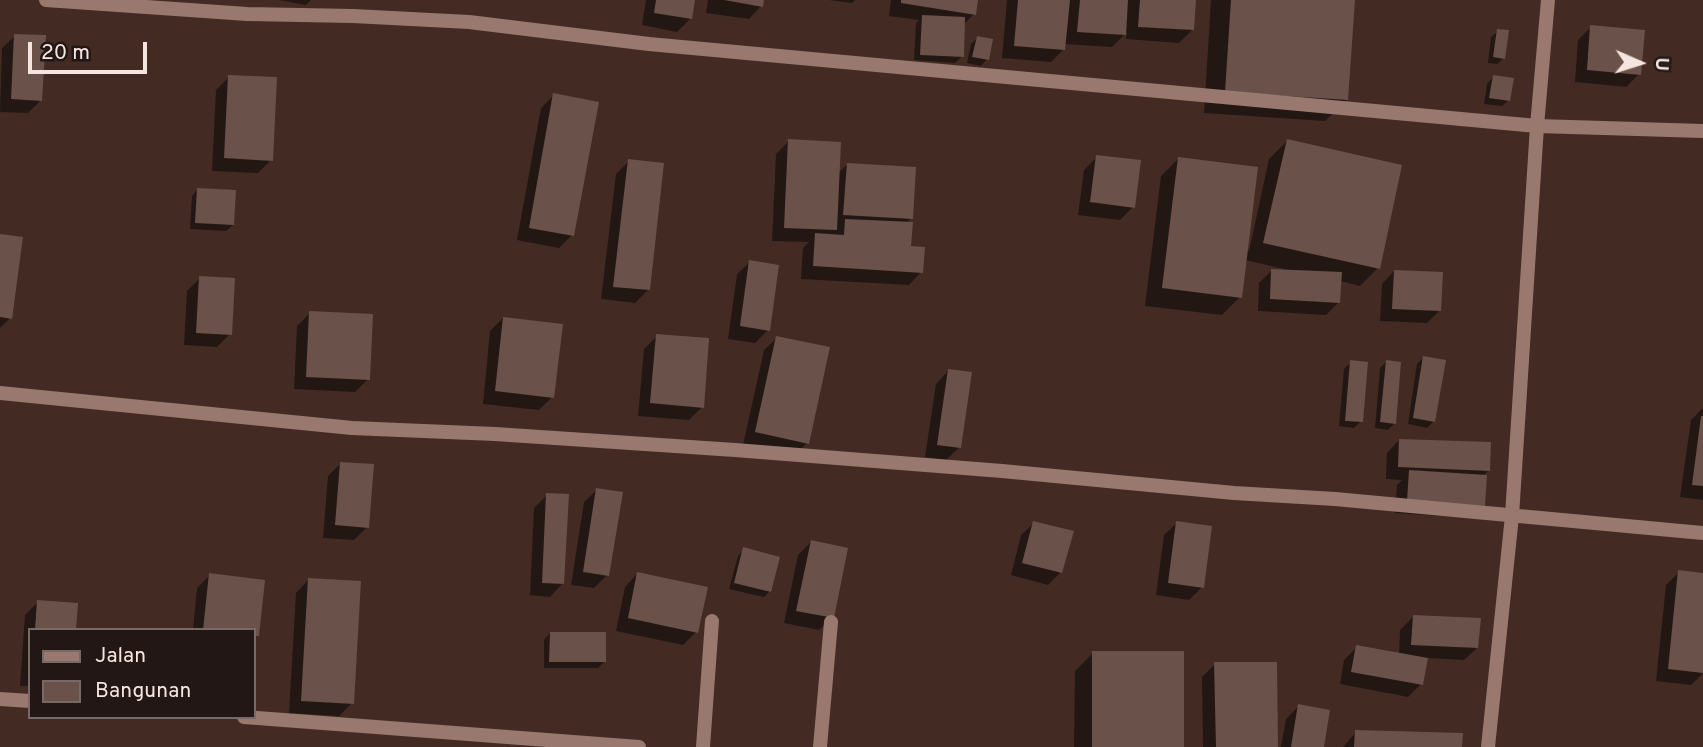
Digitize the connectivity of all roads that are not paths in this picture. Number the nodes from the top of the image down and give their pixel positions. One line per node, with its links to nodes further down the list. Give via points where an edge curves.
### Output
1 (46, 0): 3 (street)
2 (1548, 0): 5 (street)
3 (63, 1): 4 (street)
4 (247, 7): 5 (street, via 469,22 663,45)
5 (1537, 126): 6 (street); 8 (street)
6 (1703, 131)
7 (0, 393): 8 (street, via 352,428 788,454)
8 (1512, 516): 9 (street); 19 (street)
9 (1703, 533)
10 (712, 621): 17 (street)
11 (831, 622): 18 (street)
12 (0, 699): 13 (street)
13 (28, 701)
14 (256, 718): 15 (street)
15 (591, 745): 16 (street)
16 (639, 747)
17 (703, 747)
18 (820, 747)
19 (1488, 747)

